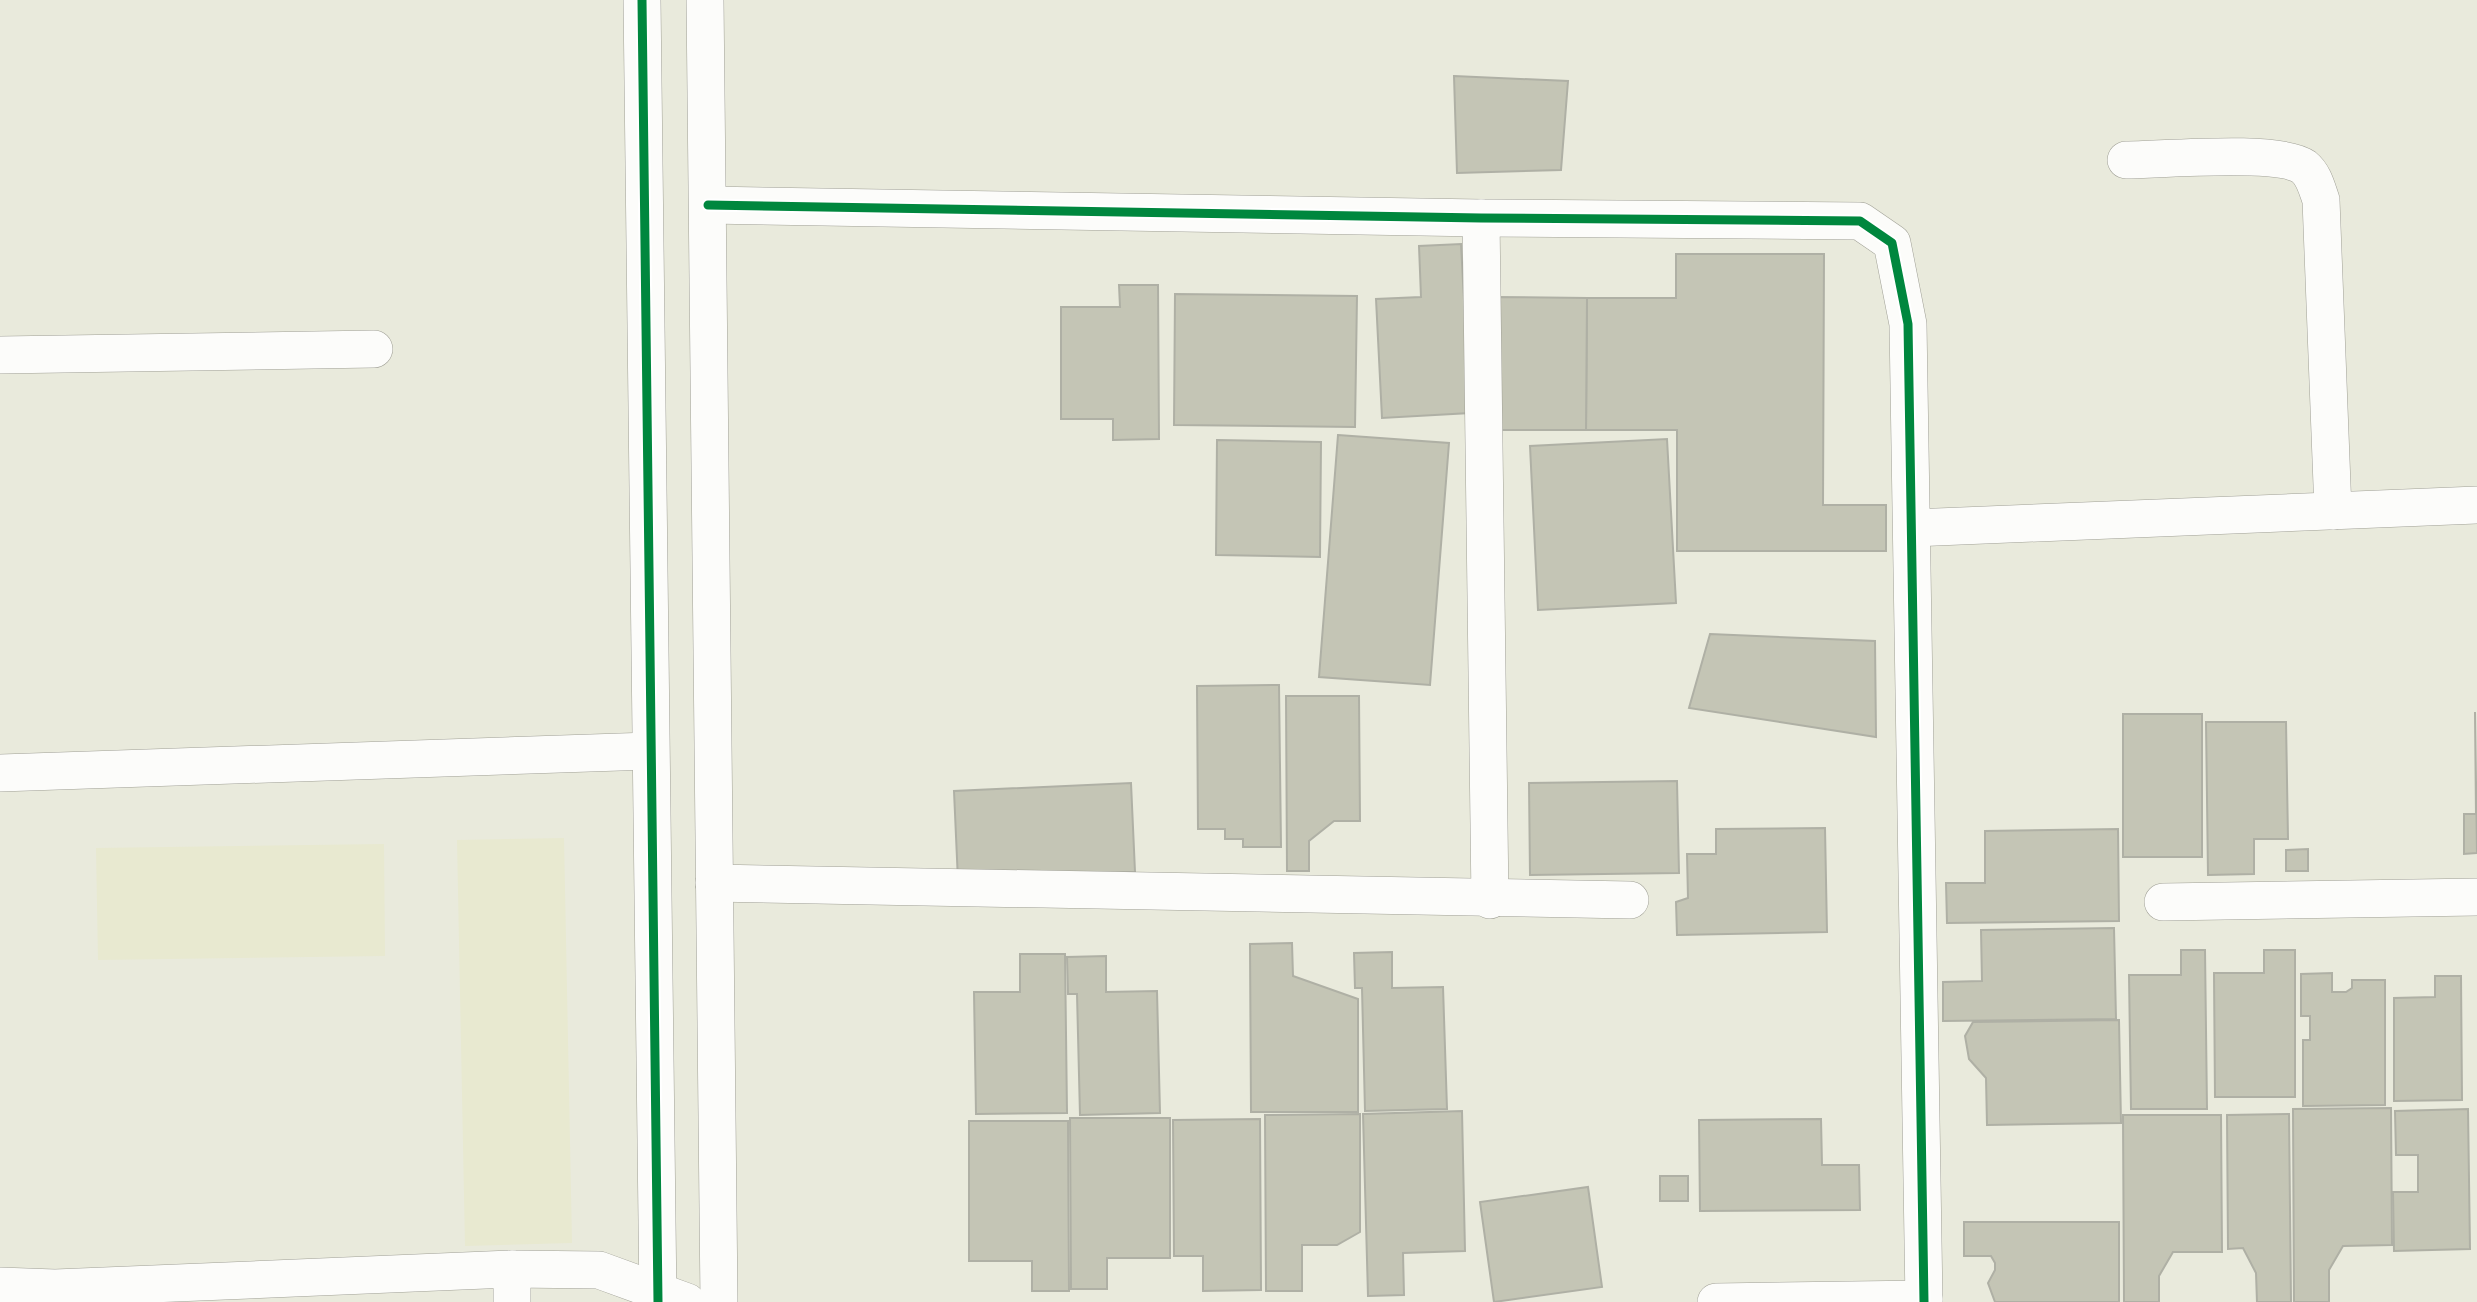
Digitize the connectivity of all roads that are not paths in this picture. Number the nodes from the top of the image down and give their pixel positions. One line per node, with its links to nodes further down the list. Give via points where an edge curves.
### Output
1 (642, 0): 11 (street)
2 (705, 0): 4 (street)
3 (2126, 160): 9 (street, via 2275,157 2303,166 2314,178 2321,200)
4 (708, 205): 5 (street); 13 (street)
5 (1481, 218): 10 (street, via 1860,221 1892,243 1908,324); 15 (street)
6 (374, 349): 7 (street)
7 (0, 355)
8 (2477, 505): 9 (street)
9 (2333, 512): 10 (street)
10 (1912, 528): 22 (street)
11 (650, 751): 12 (street); 21 (street)
12 (0, 773)
13 (714, 883): 15 (street); 23 (street)
14 (2477, 897): 17 (street)
15 (1490, 900): 16 (street)
16 (1630, 900)
17 (2163, 902)
18 (0, 1286): 20 (street)
19 (512, 1286): 20 (street); 21 (street, via 599,1270)
20 (105, 1294)
21 (668, 1298)
22 (1924, 1301): 24 (street)
23 (719, 1302)
24 (1716, 1302)

